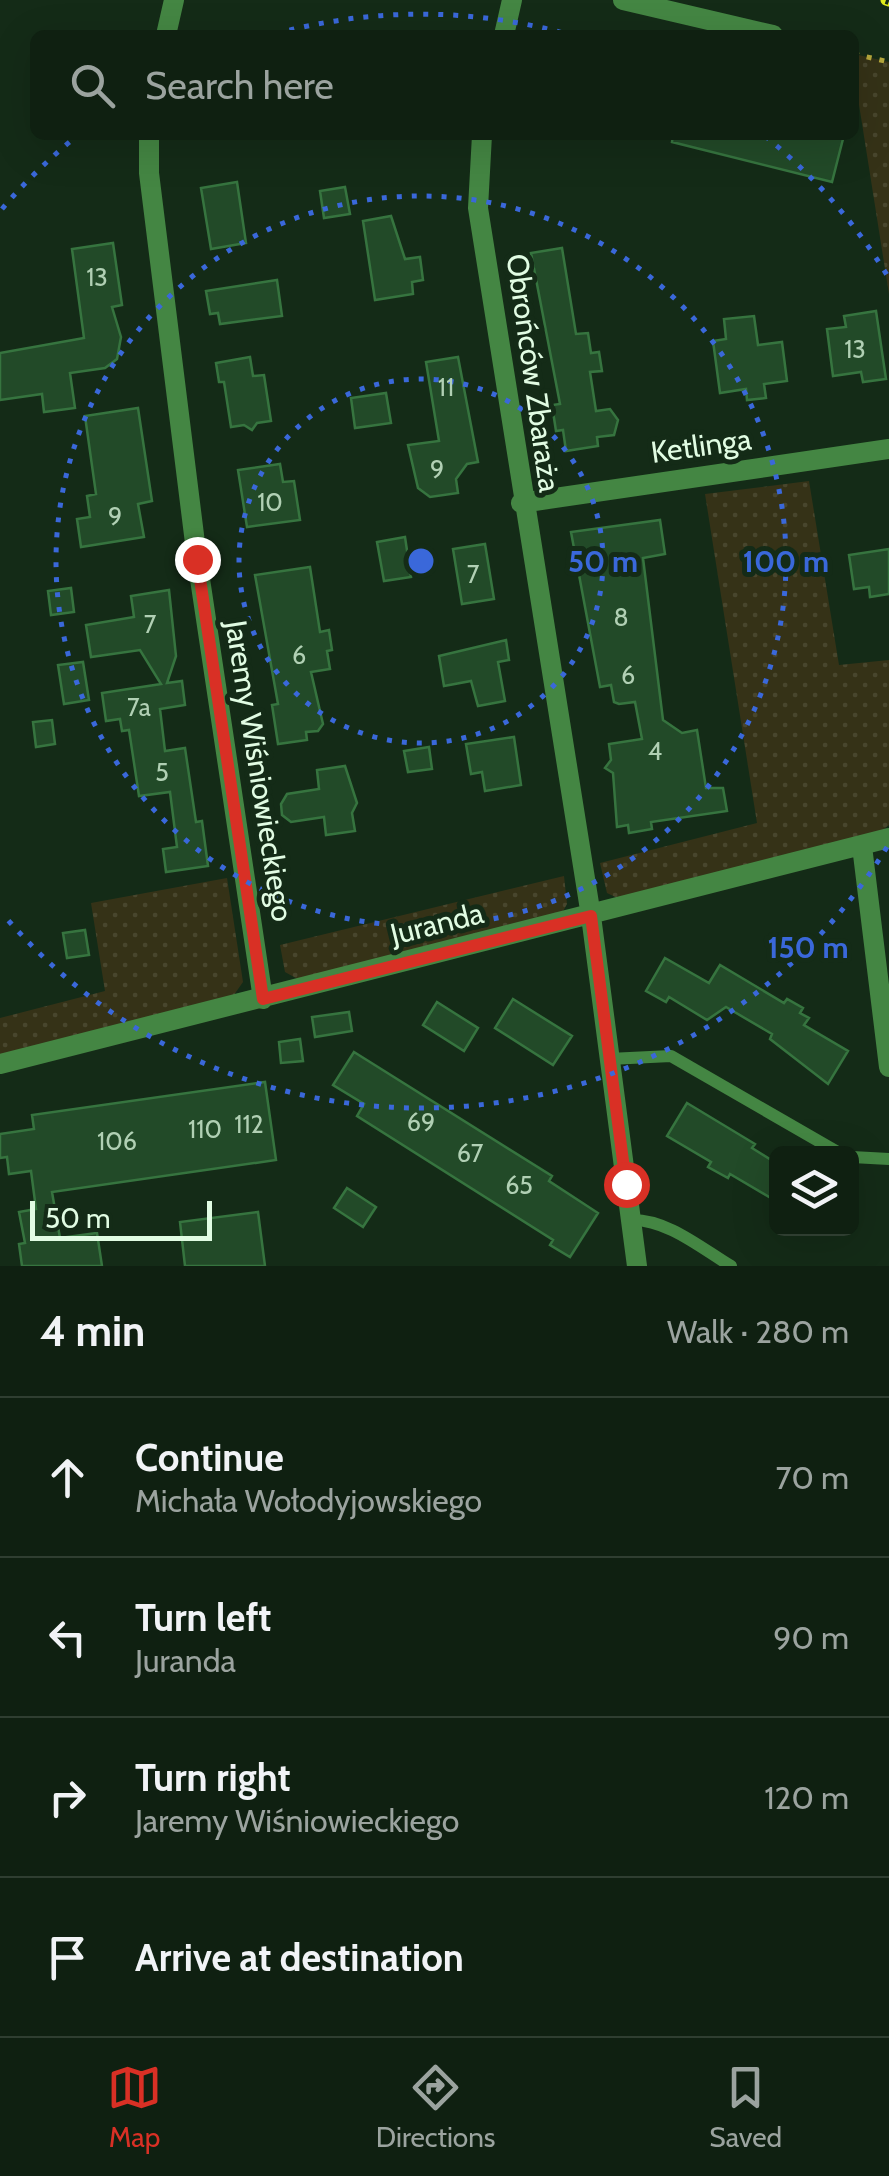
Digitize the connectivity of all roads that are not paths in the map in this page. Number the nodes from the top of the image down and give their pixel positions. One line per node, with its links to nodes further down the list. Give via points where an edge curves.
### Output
1 (174, 0): 4 (street)
2 (512, 0): 5 (street)
3 (623, 0): 6 (street)
4 (167, 30)
5 (505, 30)
6 (752, 30)
7 (149, 140): 14 (street, Jaremy Wiśniowieckiego, via 197,559)
8 (482, 140): 10 (street, Obrońców Zbaraża, via 478,208)
9 (889, 448): 10 (street, Ketlinga)
10 (521, 503): 13 (street, Obrońców Zbaraża)
11 (889, 838): 12 (street, Juranda)
12 (862, 846): 13 (street, Juranda); 17 (street)
13 (591, 916): 14 (street, Juranda); 15 (street, Obrońców Zbaraża)
14 (263, 999): 16 (street, Juranda)
15 (610, 1059): 18 (lane, via 671,1056); 21 (street, Obrońców Zbaraża)
16 (0, 1064)
17 (889, 1067)
18 (828, 1146)
19 (859, 1158): 20 (lane)
20 (889, 1160)
21 (630, 1220): 22 (street, Obrońców Zbaraża); 23 (lane, via 662,1226)
22 (636, 1266)
23 (732, 1266)

